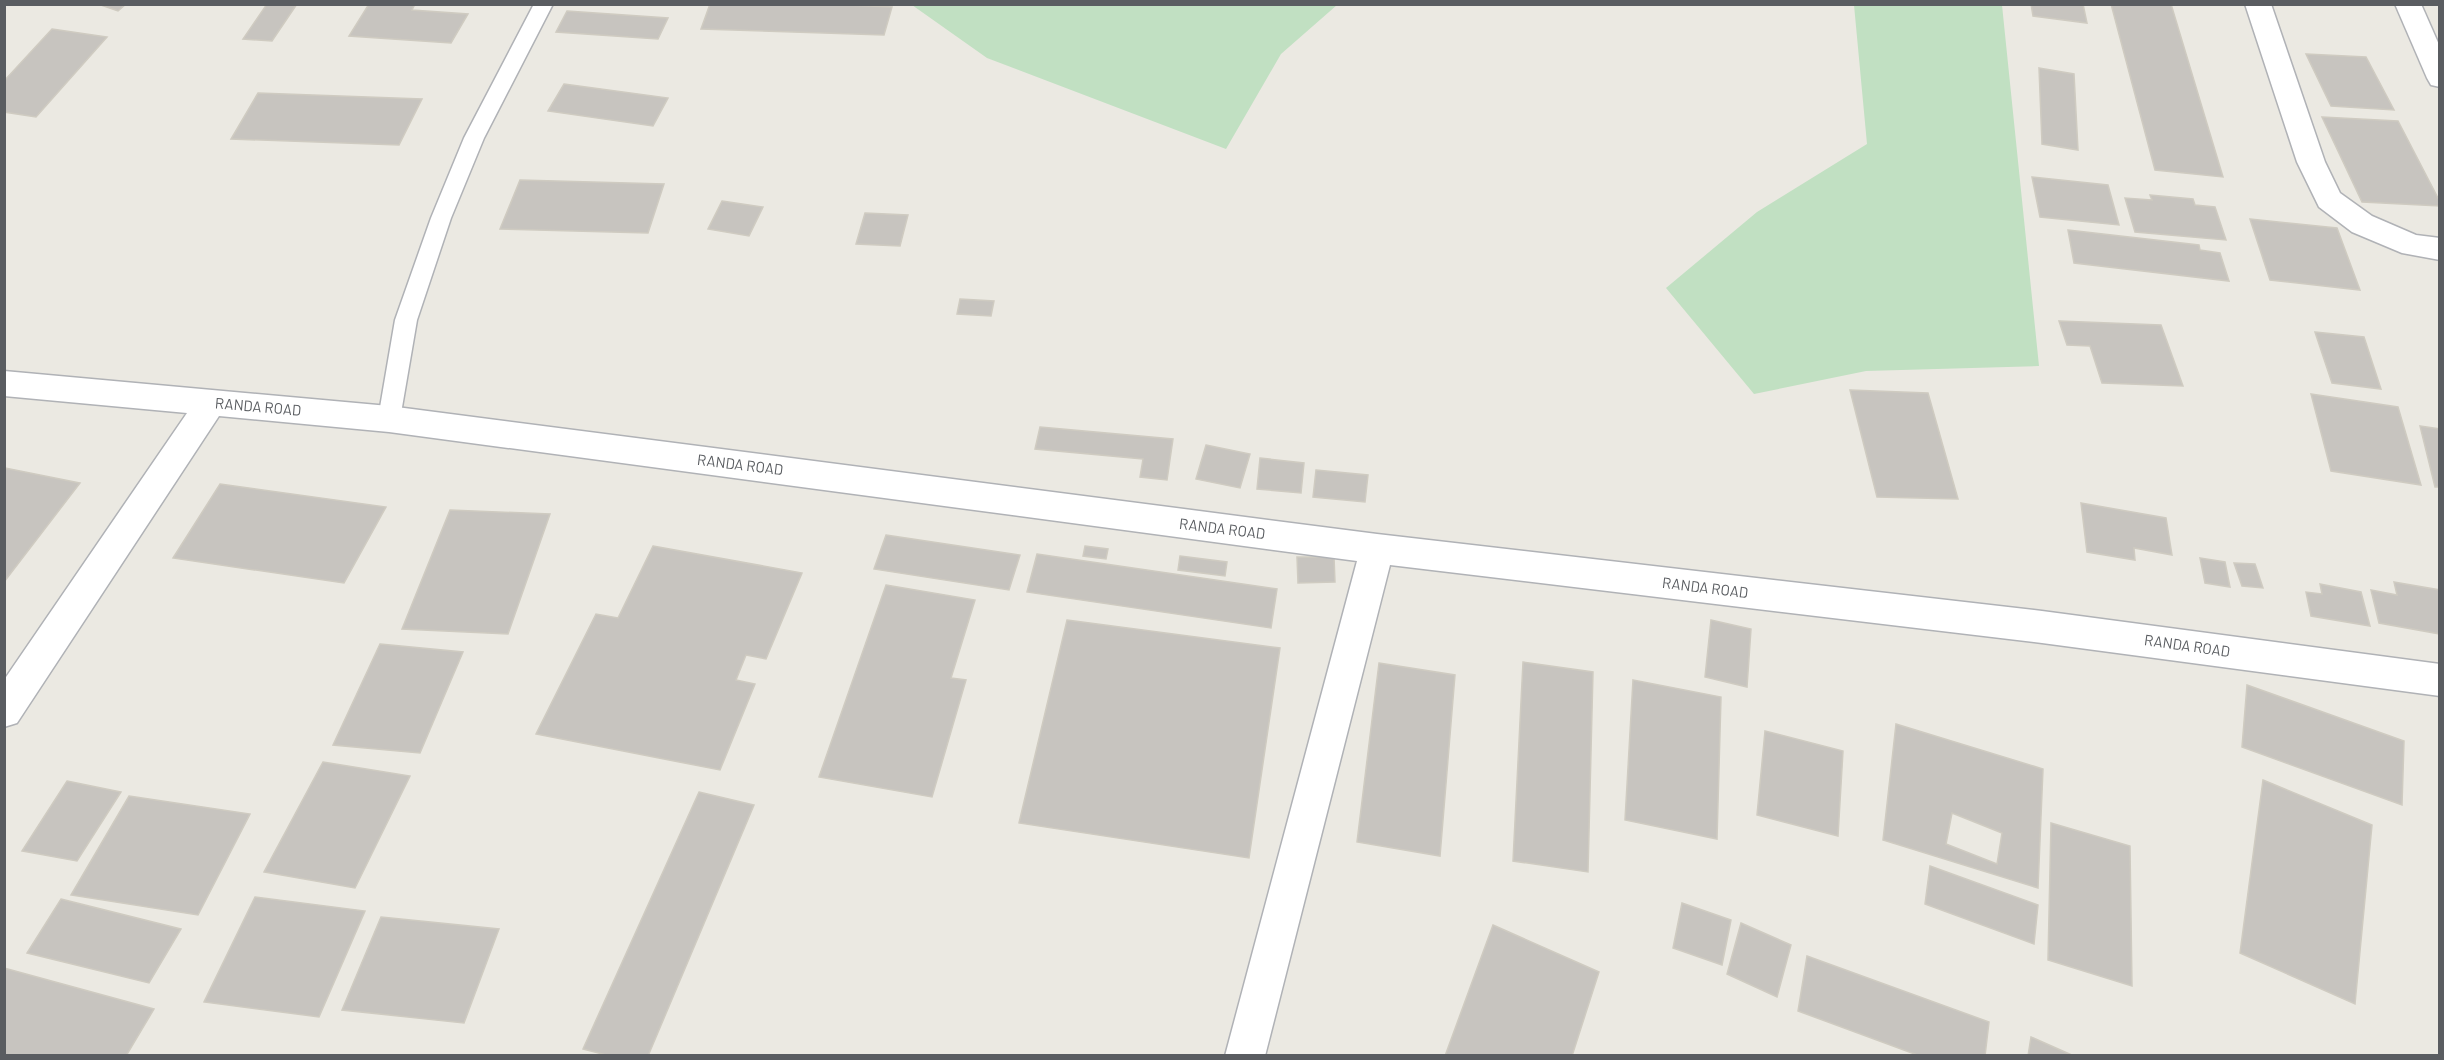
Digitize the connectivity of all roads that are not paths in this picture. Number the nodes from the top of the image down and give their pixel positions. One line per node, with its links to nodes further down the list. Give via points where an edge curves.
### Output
1 (544, 4): 8 (lane, via 474,138 441,218 405,320)
2 (2258, 4): 5 (street, via 2311,162 2330,200 2362,224 2412,245)
3 (2408, 4): 4 (street)
4 (2439, 78)
5 (2439, 249)
6 (4, 383): 7 (street, RANDA ROAD)
7 (211, 403): 8 (street, RANDA ROAD); 11 (street)
8 (389, 419): 9 (street, RANDA ROAD)
9 (1377, 549): 10 (street, RANDA ROAD, via 2042,627); 12 (street)
10 (2439, 680)
11 (4, 711)
12 (1245, 1056)

